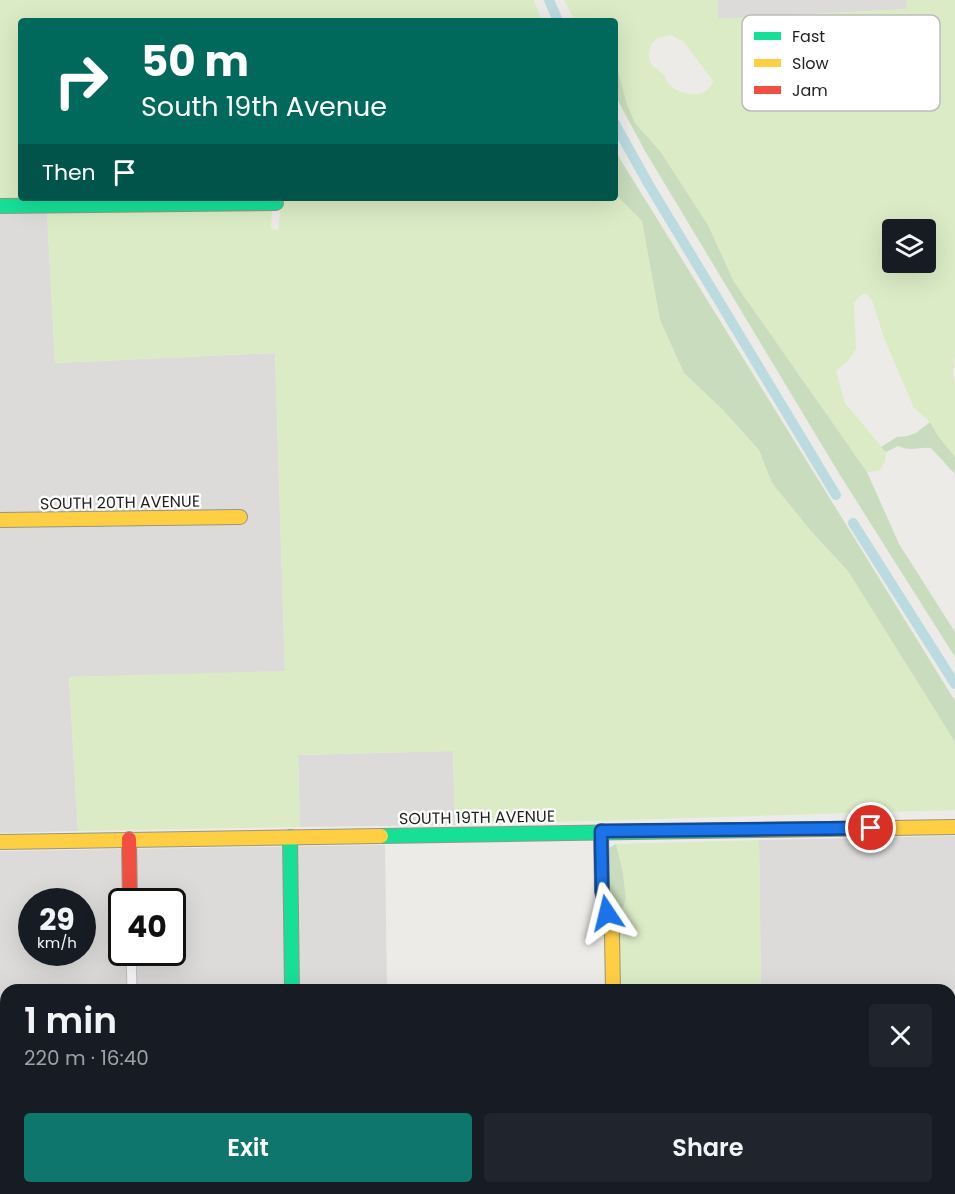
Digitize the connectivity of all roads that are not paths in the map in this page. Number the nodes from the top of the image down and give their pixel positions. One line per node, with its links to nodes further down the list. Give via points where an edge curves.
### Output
1 (276, 203): 2 (street)
2 (0, 206)
3 (240, 517): 4 (street, SOUTH 20TH AVENUE)
4 (0, 520)
5 (955, 827): 6 (street, SOUTH 19TH AVENUE)
6 (601, 831): 7 (street, SOUTH 19TH AVENUE); 14 (street, via 602,891 612,934)
7 (290, 837): 8 (street, SOUTH 19TH AVENUE); 13 (street)
8 (129, 839): 9 (street, SOUTH 19TH AVENUE); 10 (street)
9 (0, 842)
10 (130, 888)
11 (131, 966): 12 (street)
12 (132, 984)
13 (292, 984)
14 (613, 984)

